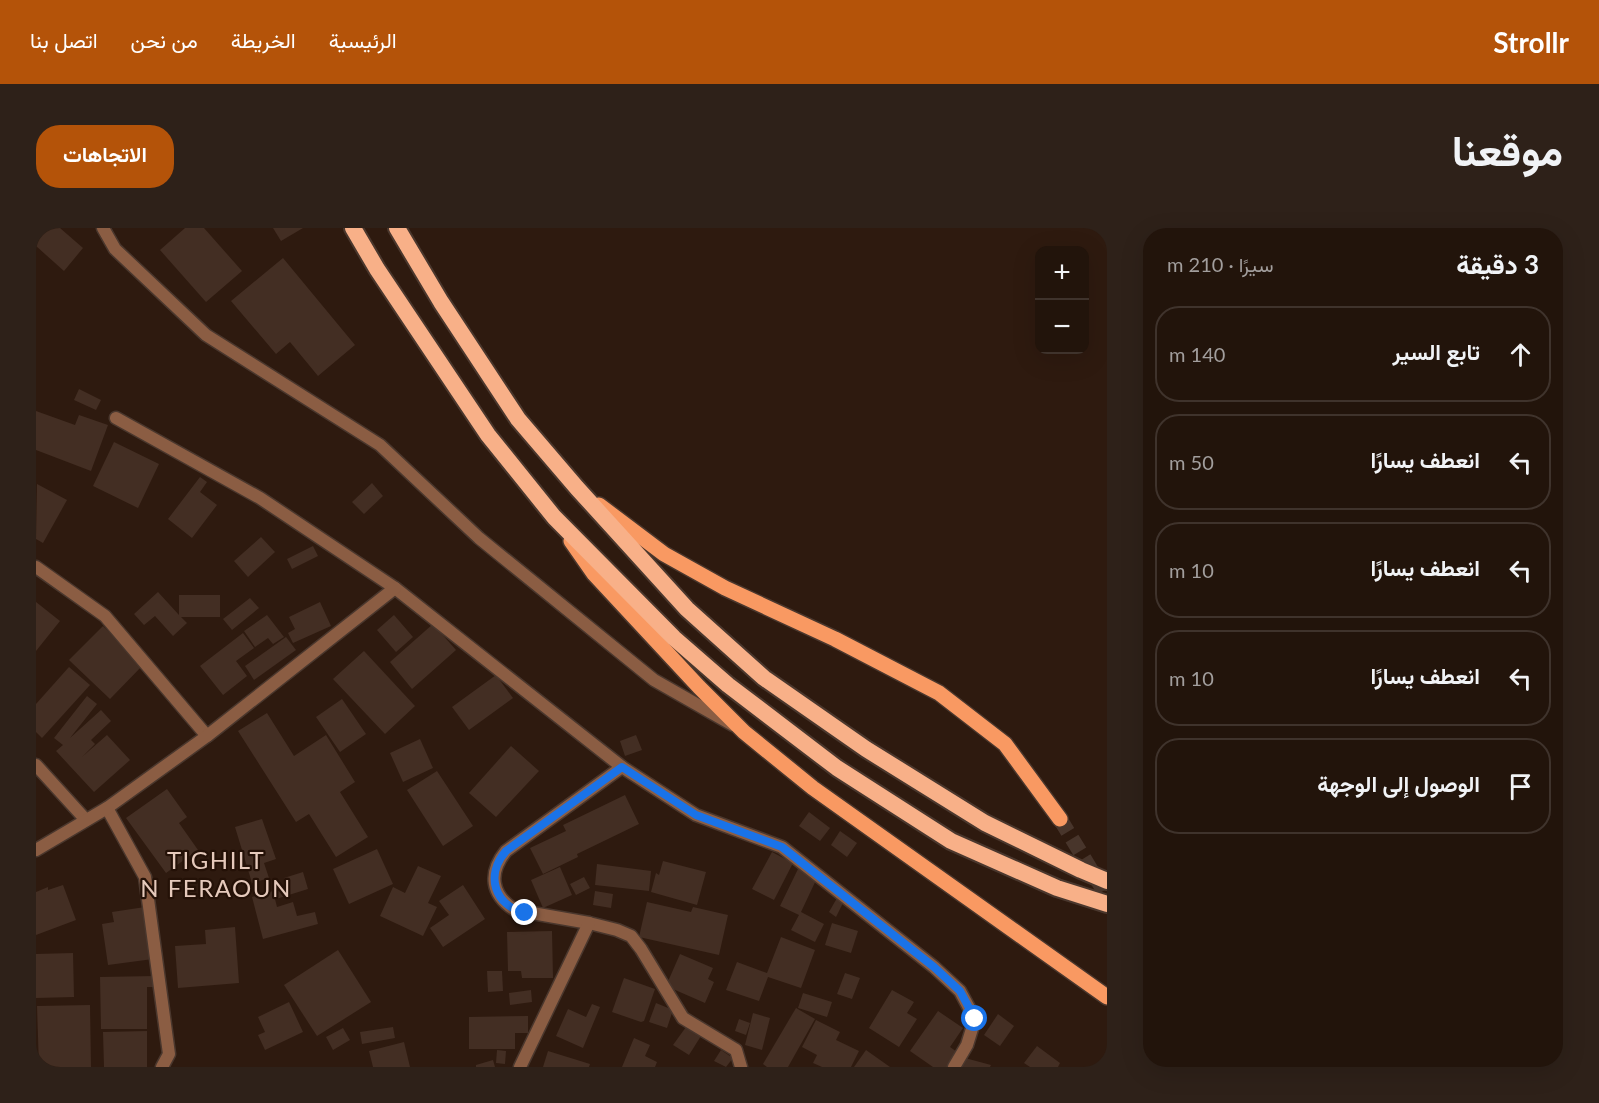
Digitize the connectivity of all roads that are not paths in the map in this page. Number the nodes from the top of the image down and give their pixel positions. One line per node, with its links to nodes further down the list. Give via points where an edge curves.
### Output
1 (103, 228): 9 (street, via 115,249 206,335 380,445 479,538 654,680)
2 (353, 228): 6 (highway, via 488,435)
3 (397, 228): 5 (highway, via 518,419)
4 (116, 418): 8 (street, via 260,498)
5 (576, 488): 14 (main road, via 664,554 939,693 1005,744); 17 (highway, via 687,609 764,678 866,749 984,823)
6 (554, 517): 9 (main road, via 594,574); 18 (highway, via 674,638 728,685 837,768 951,841 1057,888)
7 (36, 567): 10 (street, via 105,616)
8 (395, 588): 10 (street); 12 (street)
9 (744, 732): 20 (main road, via 813,788)
10 (207, 736): 13 (street)
11 (36, 765): 15 (street)
12 (622, 767): 19 (street, via 506,851 495,868 495,888 515,910); 24 (street, via 696,815 782,847 934,967 960,991 975,1019 967,1045)
13 (107, 808): 15 (street); 21 (street, via 145,877 169,1054)
14 (1060, 819)
15 (86, 820): 16 (street)
16 (36, 850)
17 (1107, 881)
18 (1107, 904)
19 (589, 923): 22 (street); 23 (street, via 631,936 683,1018 736,1050)
20 (1107, 997)
21 (162, 1067)
22 (520, 1067)
23 (741, 1067)
24 (954, 1067)

